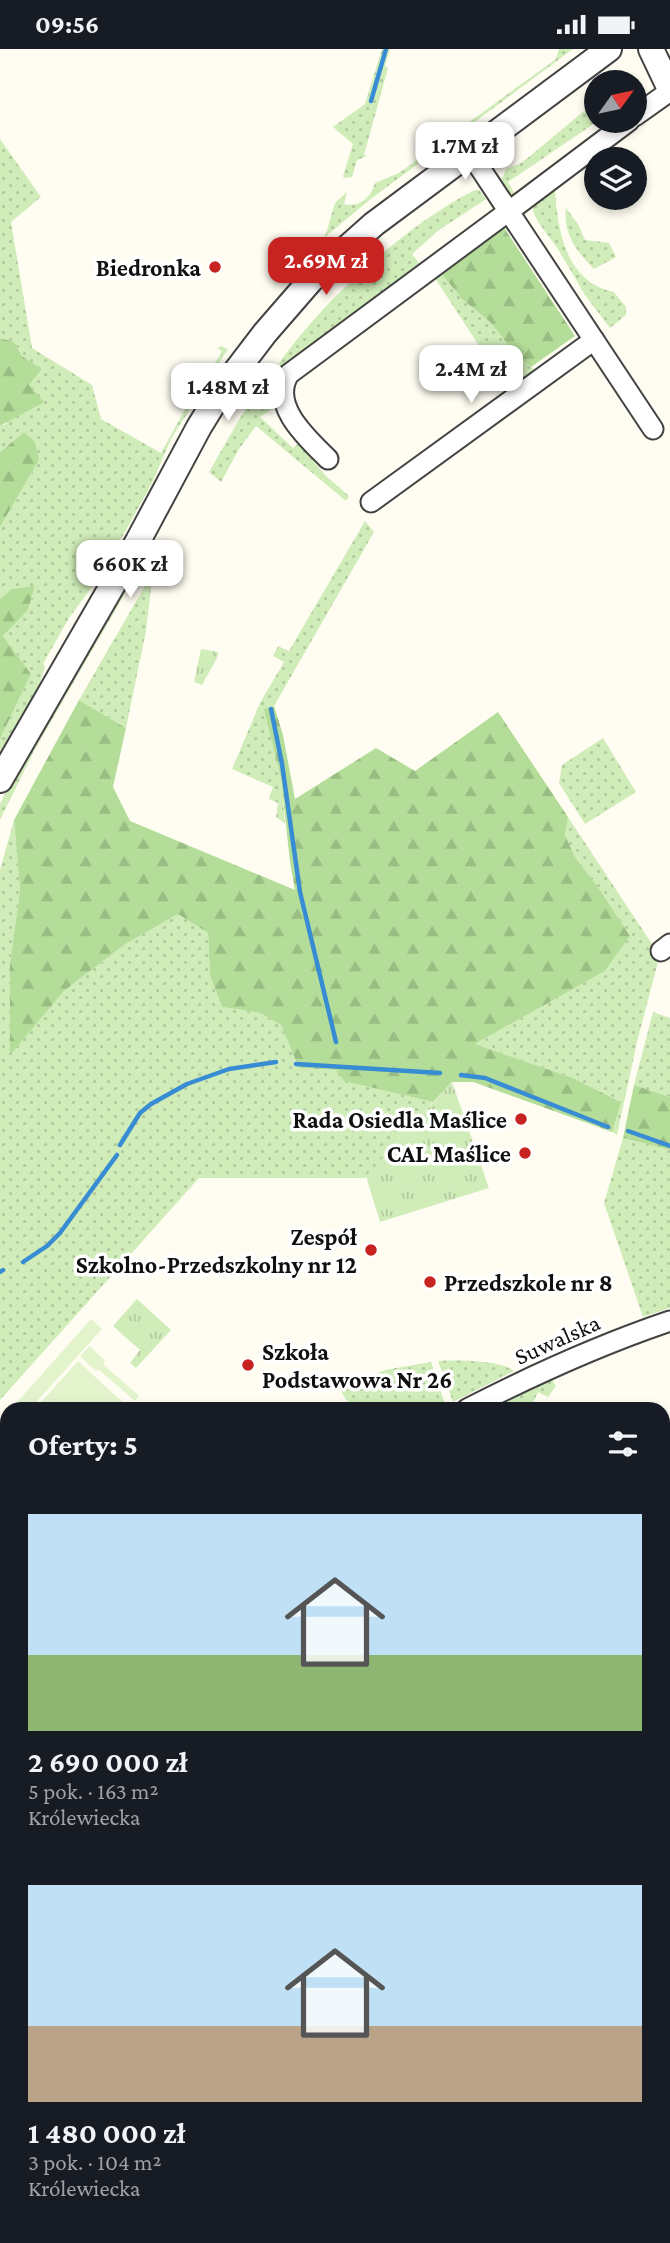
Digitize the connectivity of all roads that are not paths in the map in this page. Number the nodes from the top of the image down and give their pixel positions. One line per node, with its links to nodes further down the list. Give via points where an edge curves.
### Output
1 (609, 49): 6 (street)
2 (651, 49): 3 (street)
3 (670, 90): 4 (street)
4 (648, 106)
5 (613, 133): 7 (street)
6 (470, 153): 7 (street); 12 (street, via 374,224 311,280 223,388)
7 (512, 209): 8 (street); 10 (street, via 284,382 288,409 302,433)
8 (594, 340): 9 (street); 11 (street)
9 (653, 429)
10 (328, 459)
11 (371, 502)
12 (0, 781)
13 (670, 1321): 14 (street, Suwalska, via 539,1372)
14 (481, 1402)

